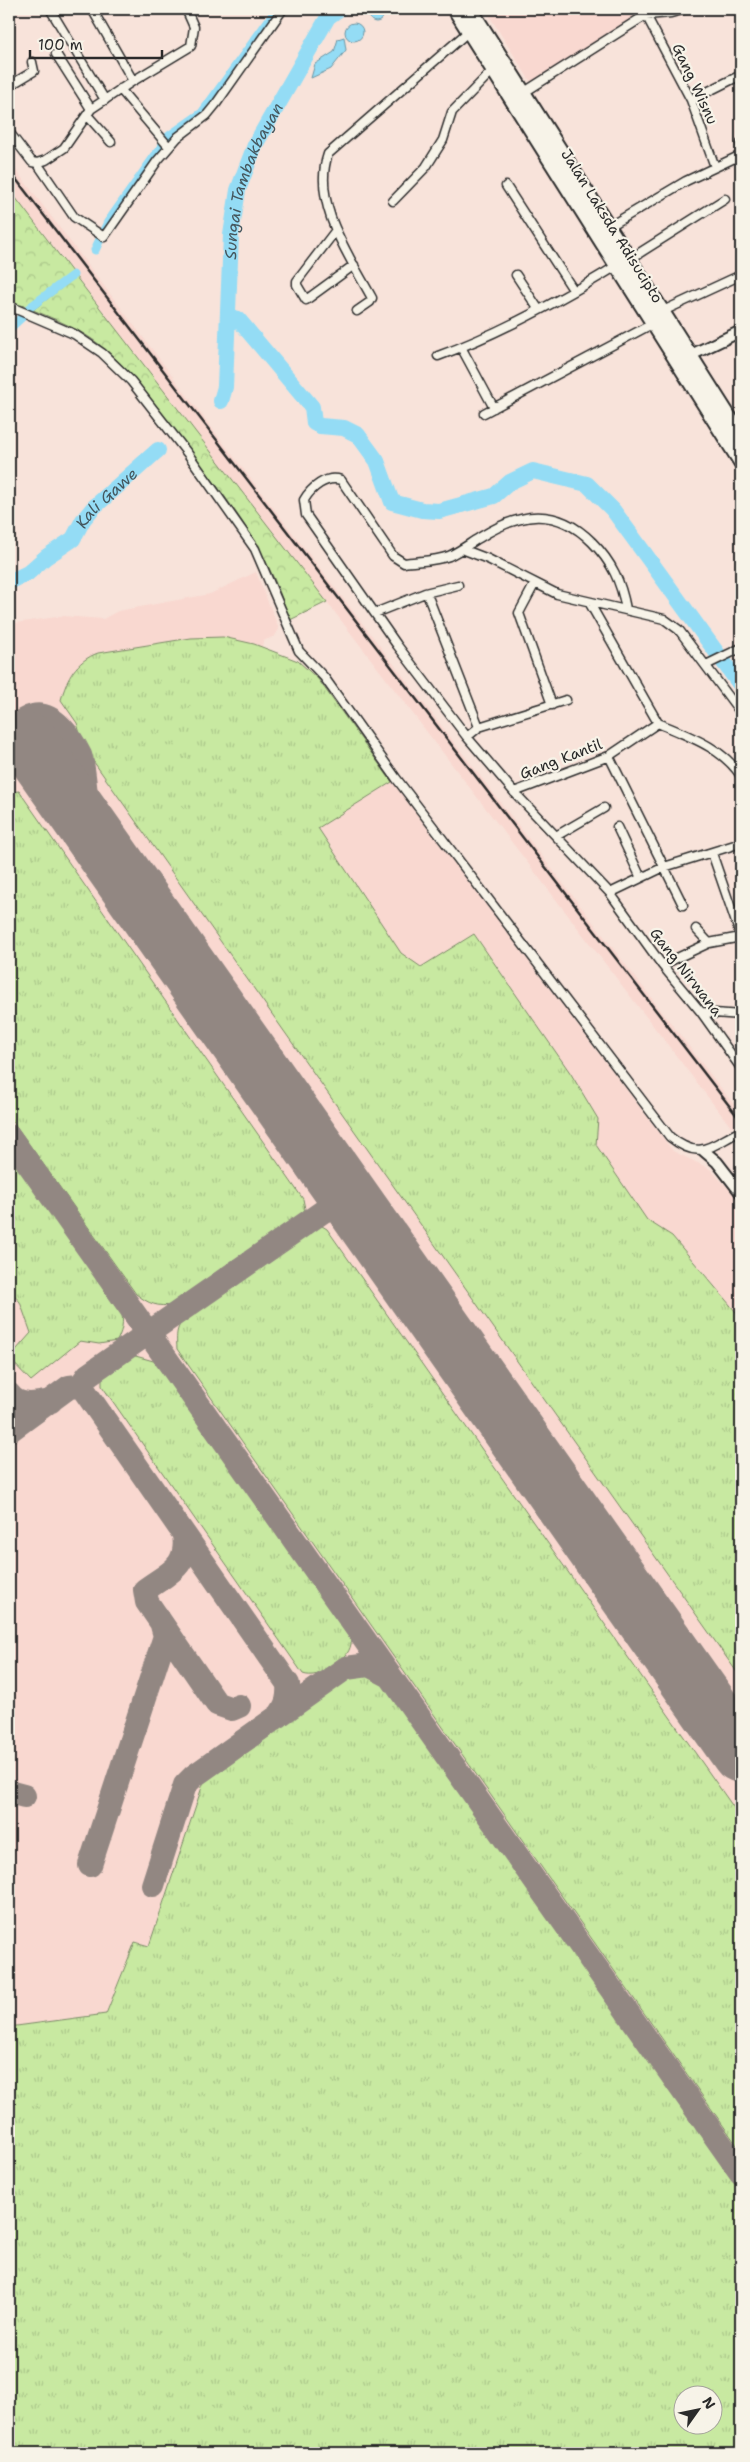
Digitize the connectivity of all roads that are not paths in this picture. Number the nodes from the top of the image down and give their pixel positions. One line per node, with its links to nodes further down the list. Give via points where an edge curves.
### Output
1 (50, 9): 18 (street)
2 (92, 9): 14 (street)
3 (186, 9): 14 (street, via 194,27 191,46)
4 (283, 9): 23 (street, via 216,104)
5 (454, 9): 9 (highway, Jalan Laksda Adisucipto)
6 (470, 9): 17 (highway, Jalan Laksda Adisucipto)
7 (686, 9): 8 (street)
8 (646, 15): 17 (street); 19 (street, Gang Wisnu)
9 (469, 31): 12 (highway, Jalan Laksda Adisucipto); 31 (street, via 328,154 324,189)
10 (56, 54): 20 (street)
11 (32, 62): 15 (street, via 34,71)
12 (494, 70): 29 (street, via 452,112 443,140 426,167); 32 (highway, Jalan Laksda Adisucipto)
13 (741, 75): 19 (street)
14 (133, 81): 16 (street)
15 (9, 86)
16 (120, 89): 18 (street); 23 (street)
17 (523, 93): 30 (highway, Jalan Laksda Adisucipto)
18 (105, 100): 20 (street)
19 (691, 100): 26 (street, Gang Wisnu)
20 (89, 112): 22 (street); 25 (street, via 64,148)
21 (9, 132): 25 (street, via 32,162)
22 (111, 142)
23 (166, 143): 25 (street, via 101,236 74,217)
24 (741, 155): 26 (street)
25 (37, 163)
26 (716, 167): 30 (street)
27 (506, 186): 36 (street)
28 (725, 199): 32 (street)
29 (393, 201)
30 (610, 226): 32 (highway, Jalan Laksda Adisucipto)
31 (336, 230): 33 (street); 33 (street, via 297,285 306,300)
32 (624, 262): 36 (street); 40 (highway, Jalan Laksda Adisucipto); 41 (highway, Jalan Laksda Adisucipto)
33 (354, 265): 39 (street, via 372,298)
34 (516, 275): 38 (street)
35 (741, 275): 40 (street)
36 (574, 291): 38 (street)
37 (9, 306): 85 (street, via 74,334 102,353 131,381 188,454 258,554 299,651 324,677 396,778 661,1126 681,1146)
38 (539, 310): 43 (street)
39 (357, 311)
40 (663, 311): 44 (highway, Jalan Laksda Adisucipto)
41 (654, 324): 46 (street); 49 (highway, Jalan Laksda Adisucipto)
42 (741, 332): 44 (street)
43 (462, 347): 45 (street); 46 (street)
44 (691, 355): 48 (highway, Jalan Laksda Adisucipto)
45 (438, 356)
46 (494, 408): 47 (street)
47 (484, 413)
48 (741, 436)
49 (741, 462)
50 (462, 550): 51 (street, via 488,559); 55 (street, via 494,529 519,520 546,516 558,519 582,532 603,553 617,574); 56 (street, Gang Nirwana, via 449,556 404,563 393,556 341,480 326,480 310,490 304,500 306,516)
51 (534, 583): 54 (street, via 557,594); 60 (street, via 519,613)
52 (458, 585): 53 (street)
53 (427, 594): 56 (street); 63 (street)
54 (589, 602): 55 (street); 62 (street)
55 (626, 609): 58 (street, via 664,619 679,630)
56 (374, 613): 64 (street, Gang Nirwana)
57 (741, 648): 58 (street)
58 (706, 665): 61 (street)
59 (566, 700): 60 (street)
60 (552, 705): 63 (street)
61 (741, 713)
62 (658, 723): 65 (street, Gang Kantil); 66 (street, via 718,752 734,764)
63 (479, 727): 64 (street)
64 (467, 737): 67 (street, Gang Nirwana)
65 (609, 756): 67 (street, Gang Kantil); 73 (street)
66 (741, 776)
67 (514, 792): 70 (street, Gang Nirwana)
68 (604, 808): 70 (street)
69 (617, 827): 74 (street)
70 (556, 836): 75 (street, Gang Nirwana)
71 (741, 843): 72 (street)
72 (712, 853): 73 (street); 78 (street)
73 (664, 867): 74 (street); 76 (street)
74 (641, 878): 75 (street)
75 (610, 893): 80 (street, Gang Nirwana)
76 (683, 905)
77 (696, 929): 79 (street)
78 (741, 937): 79 (street)
79 (709, 943): 80 (street)
80 (662, 965): 81 (street, Gang Nirwana)
81 (701, 1012): 82 (street); 83 (street, Gang Nirwana)
82 (741, 1015)
83 (741, 1068)
84 (741, 1131): 85 (street)
85 (704, 1151): 86 (street)
86 (741, 1193)

